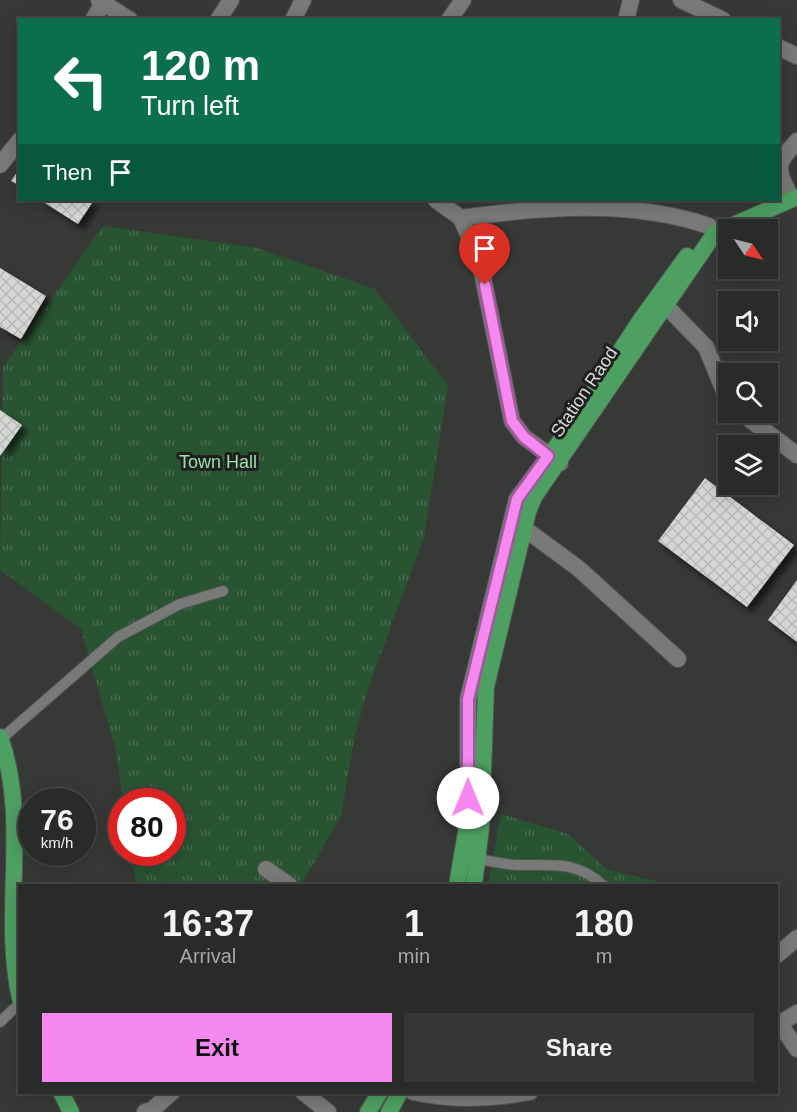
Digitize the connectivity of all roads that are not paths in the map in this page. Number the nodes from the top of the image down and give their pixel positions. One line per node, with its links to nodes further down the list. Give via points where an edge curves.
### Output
1 (231, 0): 9 (street)
2 (303, 0): 10 (street)
3 (463, 0): 11 (street)
4 (631, 0): 12 (street)
5 (681, 0): 13 (street)
6 (103, 1): 7 (street); 8 (street)
7 (94, 18)
8 (127, 18)
9 (219, 18)
10 (294, 18)
11 (450, 18)
12 (626, 18)
13 (719, 18)
14 (780, 48): 15 (street)
15 (797, 56)
16 (797, 141): 18 (street)
17 (18, 142): 19 (street)
18 (780, 164)
19 (0, 165)
20 (780, 176): 21 (street)
21 (790, 191)
22 (437, 201): 27 (street)
23 (763, 201): 28 (highway)
24 (772, 201): 29 (highway, Station Raod, via 715,233)
25 (565, 205): 26 (street); 27 (street)
26 (660, 206): 28 (street)
27 (461, 218): 33 (street, via 480,262 512,421 524,437)
28 (709, 226): 33 (highway, via 654,300)
29 (666, 306): 30 (street, via 706,347); 33 (highway, Station Raod)
30 (718, 376)
31 (755, 423): 32 (street)
32 (797, 455)
33 (554, 459): 34 (highway, Station Raod, via 534,497); 41 (highway, via 517,499 468,699 468,810)
34 (525, 529): 36 (street, via 578,568); 38 (highway, Station Raod, via 486,687 482,828)
35 (223, 591): 37 (lane, via 180,604 118,637)
36 (678, 659)
37 (1, 738): 46 (highway, via 11,783 15,846 12,967)
38 (477, 859): 42 (highway, Station Raod); 43 (lane, via 516,866 570,866)
39 (266, 869): 40 (street)
40 (288, 884)
41 (457, 884)
42 (474, 884)
43 (602, 884)
44 (797, 938): 45 (street)
45 (778, 954)
46 (18, 990)
47 (18, 1005): 49 (lane)
48 (797, 1013): 50 (street)
49 (0, 1022)
50 (778, 1025): 51 (street)
51 (797, 1049)
52 (62, 1094): 59 (highway)
53 (170, 1094): 60 (street)
54 (306, 1094): 61 (street)
55 (379, 1094): 62 (highway)
56 (399, 1094): 63 (highway)
57 (421, 1094): 58 (street, via 463,1098)
58 (508, 1094)
59 (70, 1112)
60 (145, 1112)
61 (328, 1112)
62 (368, 1112)
63 (389, 1112)

